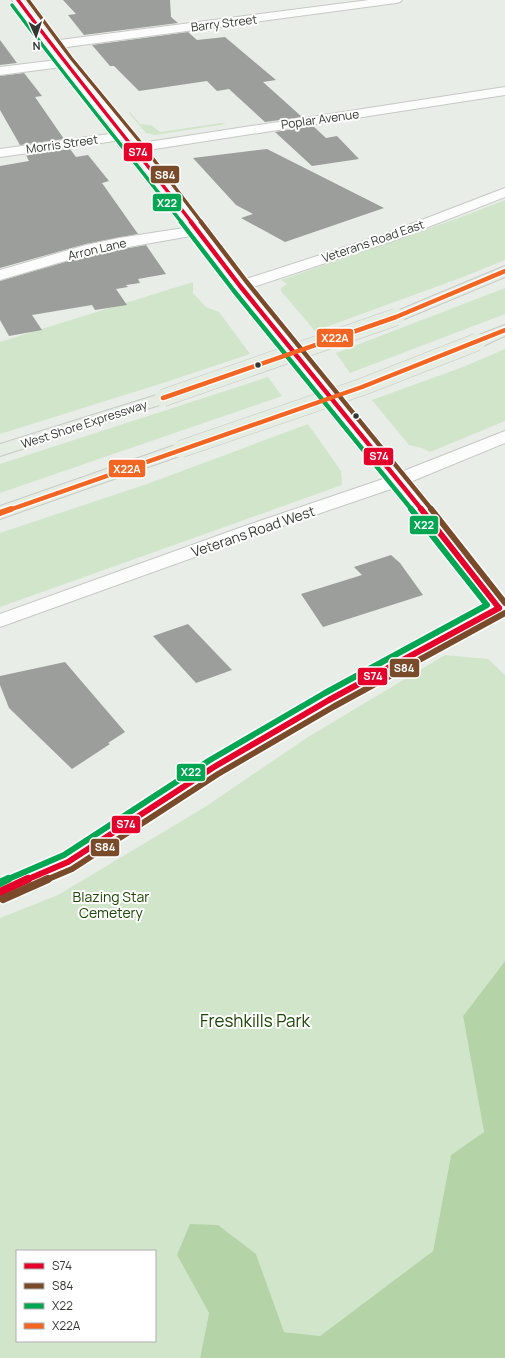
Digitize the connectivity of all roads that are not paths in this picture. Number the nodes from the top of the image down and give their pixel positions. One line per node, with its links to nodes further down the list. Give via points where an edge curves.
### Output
1 (18, 0): 3 (street)
2 (396, 0): 3 (street, Barry Street)
3 (52, 45): 4 (street)
4 (65, 63): 5 (street); 7 (street)
5 (0, 71)
6 (505, 91): 7 (street, Poplar Avenue, via 241,130)
7 (130, 142): 8 (street, Morris Street); 10 (street)
8 (0, 153)
9 (505, 192): 13 (street, Veterans Road East, via 390,236)
10 (197, 231): 12 (street, Arron Lane, via 86,250); 13 (street)
11 (505, 271): 17 (highway, West Shore Expressway, bridge, via 396,317 163,398)
12 (0, 276)
13 (240, 286): 18 (street)
14 (505, 330): 16 (highway, bridge, via 362,387)
15 (505, 436): 18 (street, Veterans Road West)
16 (181, 449): 19 (highway); 20 (highway)
17 (0, 450)
18 (398, 480): 21 (street); 22 (street, Veterans Road West)
19 (0, 506)
20 (0, 513)
21 (502, 607): 23 (street, via 329,700 214,767 68,862)
22 (0, 620)
23 (0, 892)

